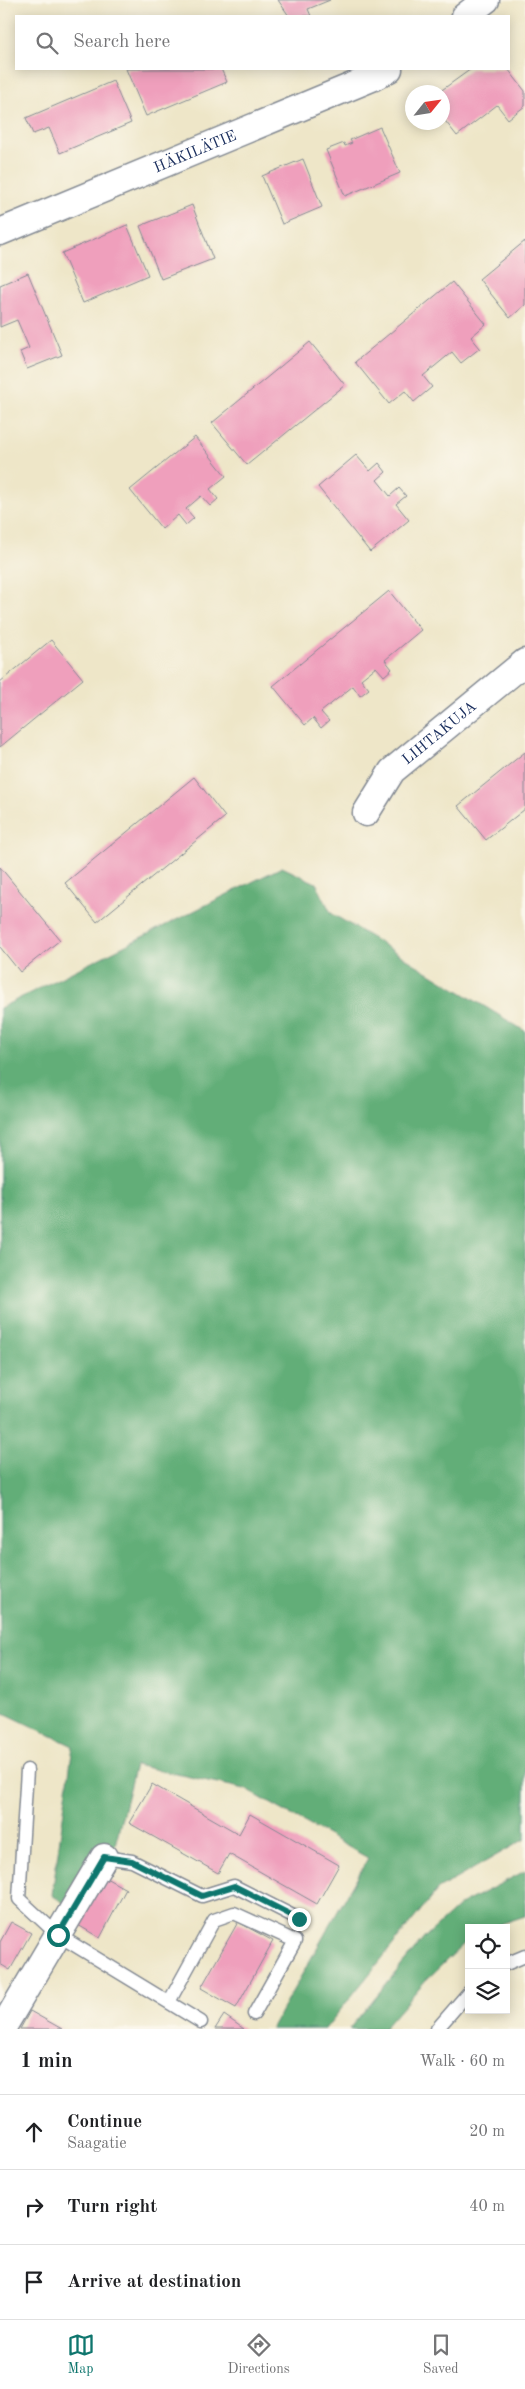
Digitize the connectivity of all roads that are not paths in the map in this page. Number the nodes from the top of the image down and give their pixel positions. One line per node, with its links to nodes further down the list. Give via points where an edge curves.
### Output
1 (486, 0): 2 (street)
2 (466, 15)
3 (387, 70): 4 (street, HÄKILÄTIE)
4 (0, 232)
5 (525, 662): 6 (street, LIHTAKUJA, via 392,772)
6 (366, 813)
7 (27, 1770): 10 (lane, via 20,1899)
8 (104, 1857): 9 (lane, via 132,1861 202,1896 234,1886); 10 (street)
9 (299, 1919)
10 (58, 1935): 14 (lane); 17 (street)
11 (525, 1956): 12 (lane)
12 (510, 1962)
13 (465, 1997): 18 (lane)
14 (169, 2002): 15 (lane, via 214,1920 234,1913 295,1941); 16 (lane)
15 (254, 2014)
16 (201, 2022)
17 (2, 2029)
18 (437, 2029)

